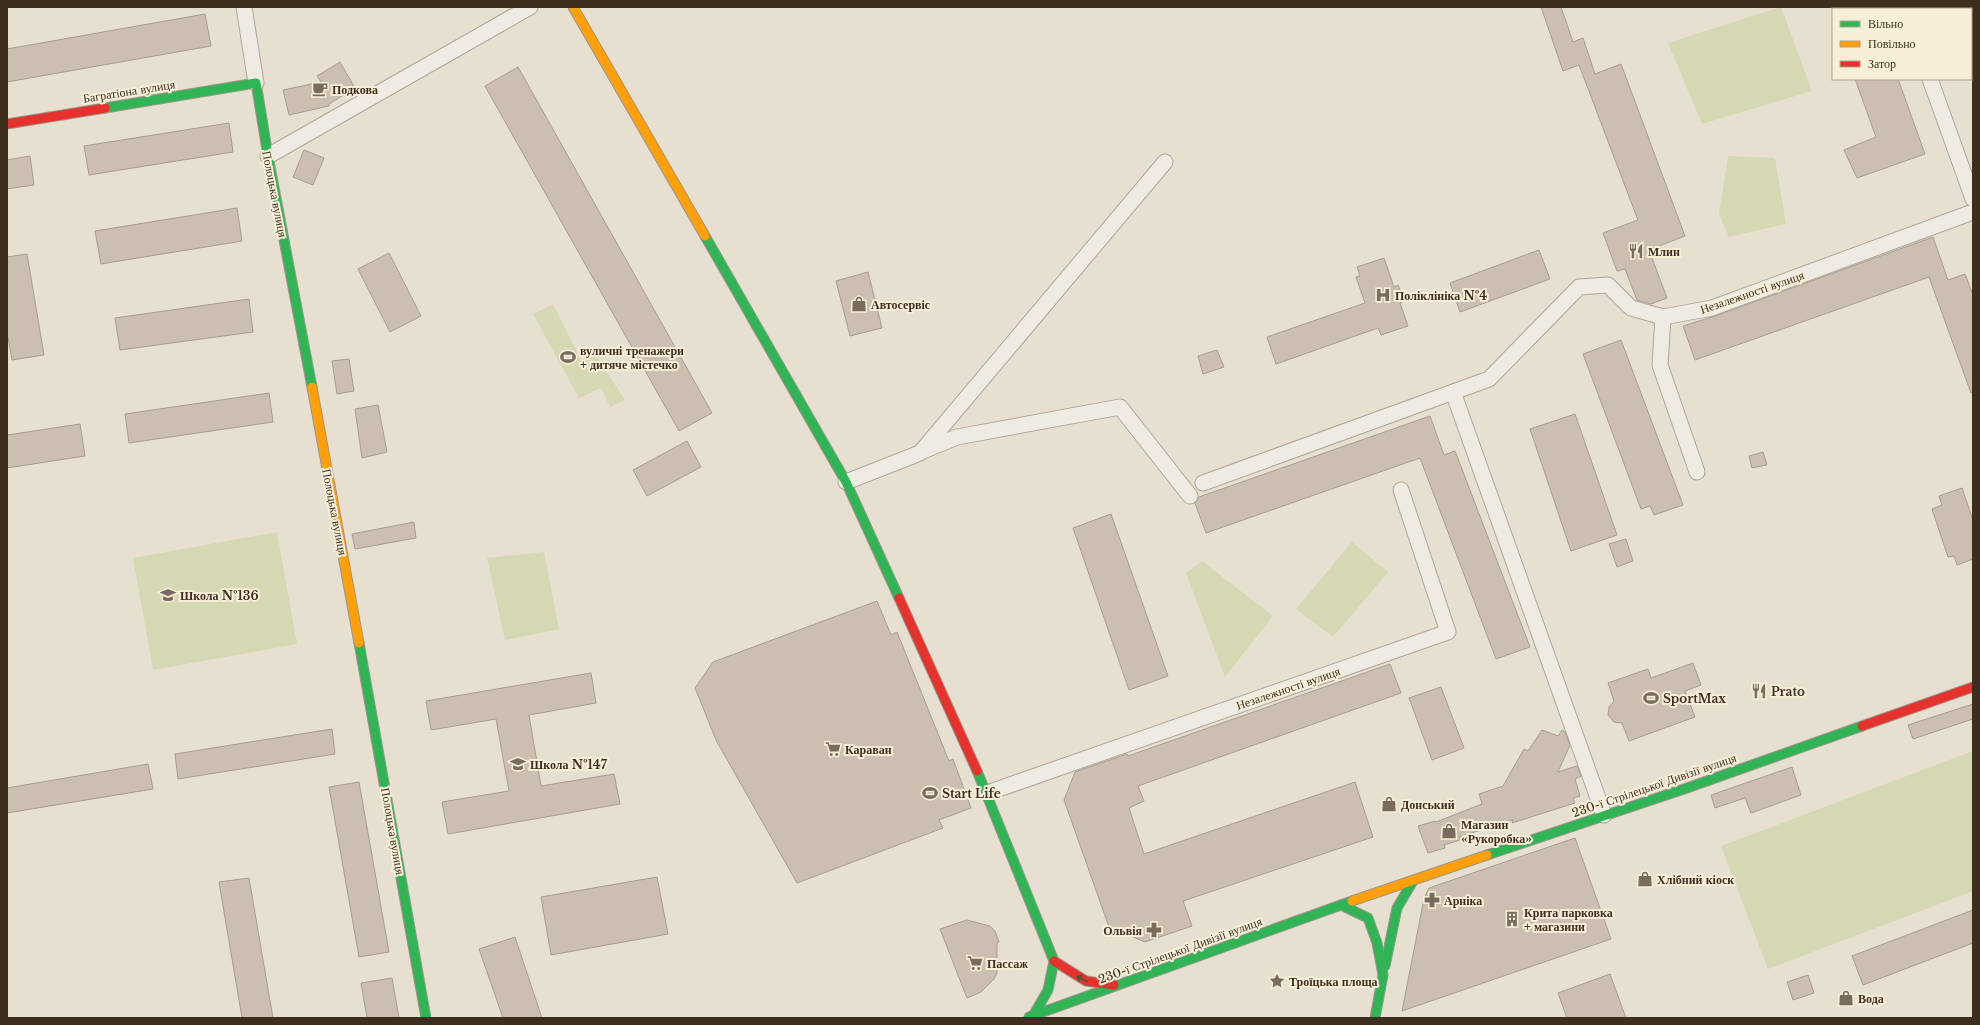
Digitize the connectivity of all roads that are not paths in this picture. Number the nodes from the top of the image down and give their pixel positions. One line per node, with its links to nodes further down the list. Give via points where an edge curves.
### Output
1 (244, 7): 5 (street, Полоцька вулиця)
2 (530, 7): 7 (street)
3 (573, 7): 15 (street)
4 (1930, 80): 9 (street)
5 (256, 83): 6 (street, Багратіона вулиця); 7 (street, Полоцька вулиця)
6 (7, 124)
7 (268, 156): 28 (street, Полоцька вулиця, via 339,530)
8 (1165, 162): 13 (street)
9 (1973, 199)
10 (1973, 212): 11 (street, Незалежності вулиця, via 1712,308)
11 (1663, 317): 12 (street, Незалежності вулиця, via 1631,308 1608,285 1579,287 1489,379); 14 (street, via 1660,365)
12 (1453, 392): 16 (street, Незалежності вулиця); 21 (street)
13 (920, 452): 15 (street); 18 (street, via 957,438 1120,407)
14 (1697, 472)
15 (846, 482): 20 (street)
16 (1203, 483)
17 (1401, 490): 20 (street, Незалежності вулиця, via 1448,632)
18 (1190, 496)
19 (1973, 687): 21 (street, 230-ї Стрілецької Дивізії вулиця)
20 (987, 792): 24 (street)
21 (1604, 815): 22 (street, 230-ї Стрілецької Дивізії вулиця)
22 (1413, 881): 23 (street, 230-ї Стрілецької Дивізії вулиця); 25 (street, via 1397,908)
23 (1341, 904): 25 (street, via 1368,918 1377,943); 26 (street, 230-ї Стрілецької Дивізії вулиця)
24 (1054, 961): 26 (street, one-way to 24, via 1086,981); 27 (street, via 1048,990)
25 (1383, 975): 29 (street)
26 (1115, 985): 27 (street, 230-ї Стрілецької Дивізії вулиця)
27 (1030, 1017)
28 (426, 1018)
29 (1375, 1018)

